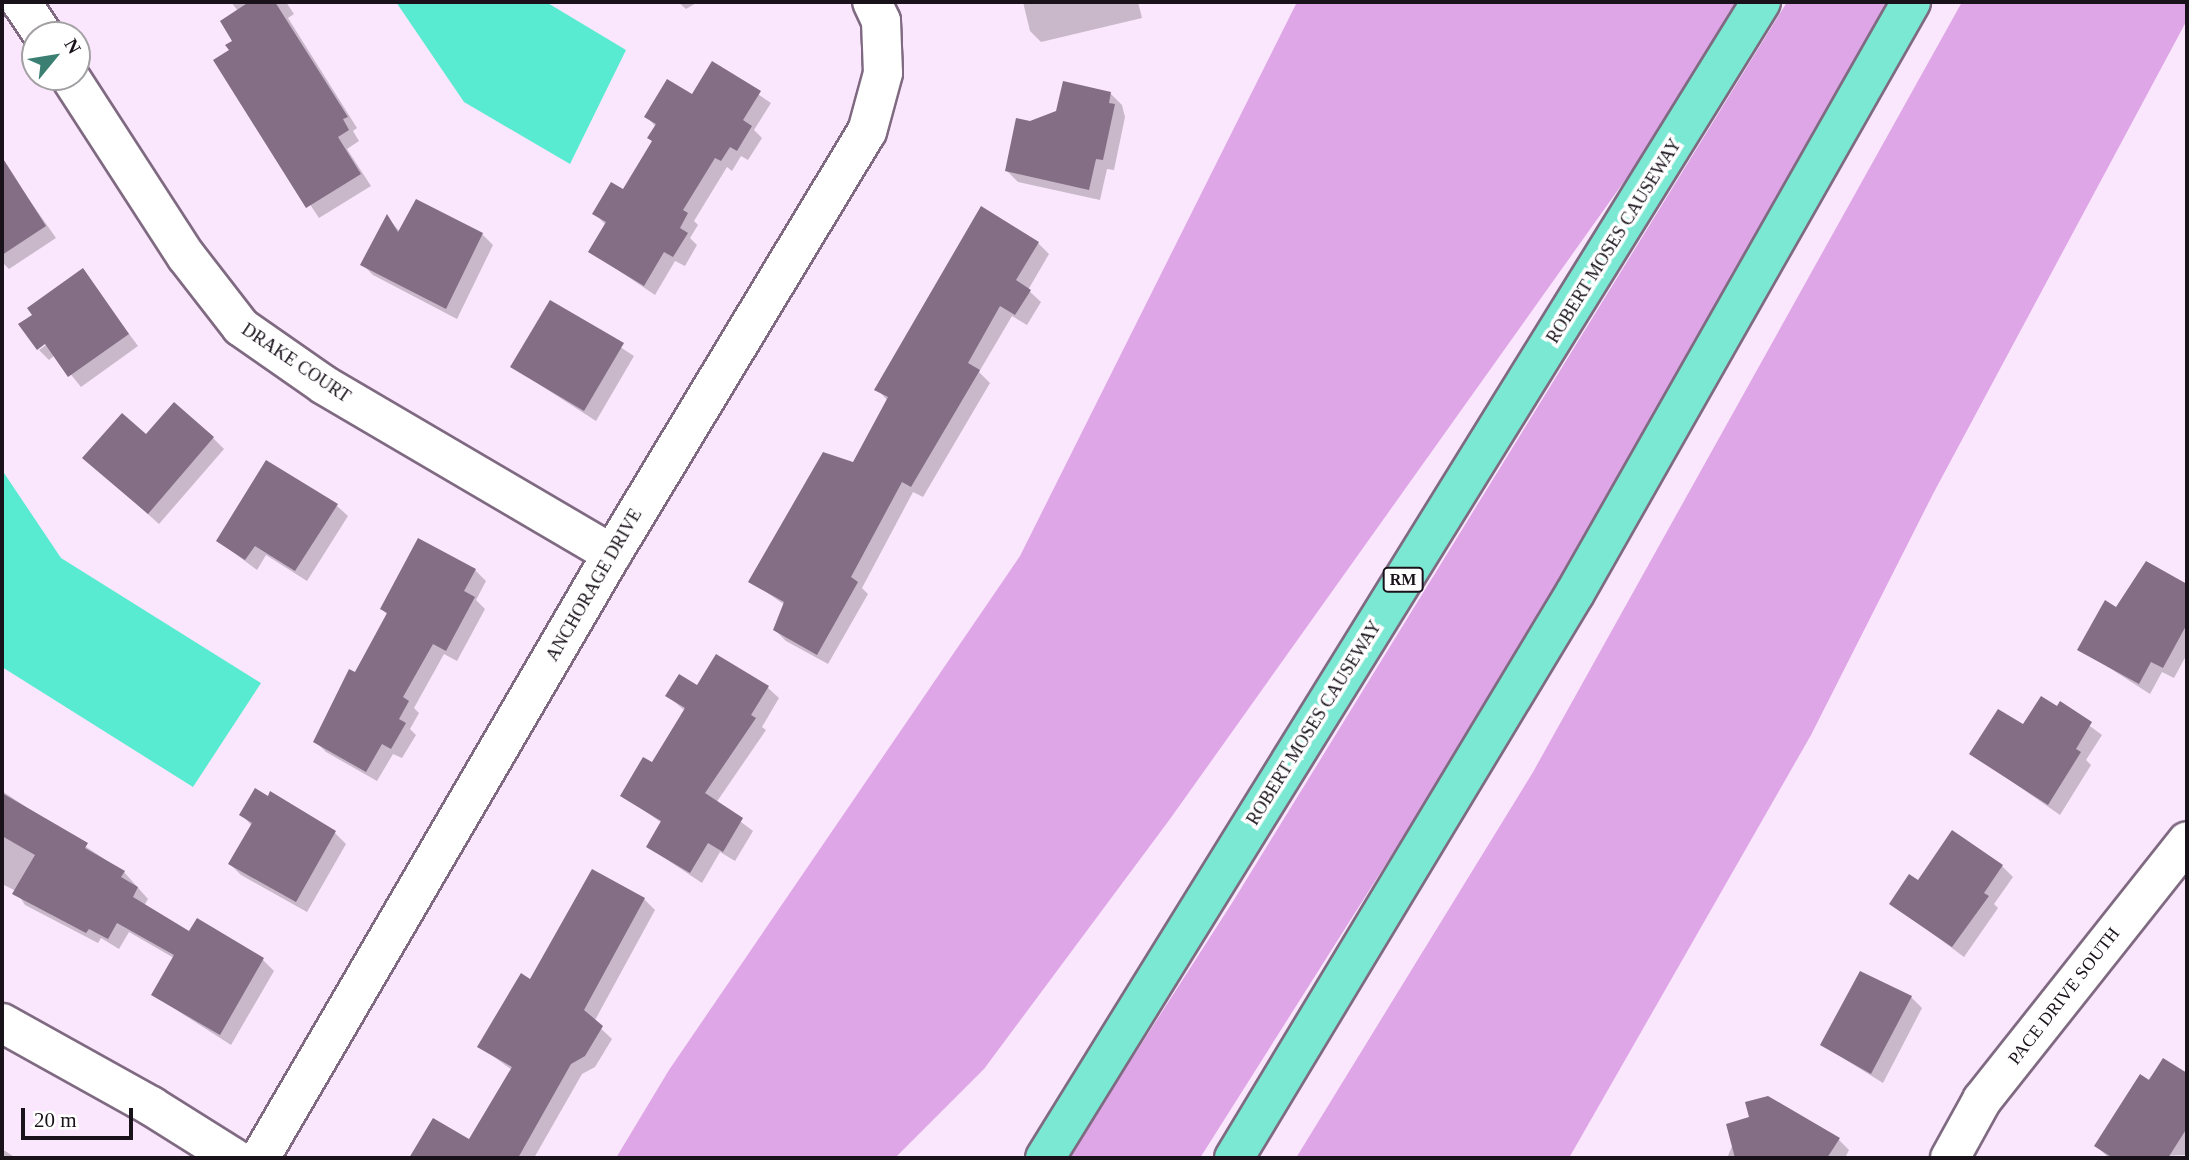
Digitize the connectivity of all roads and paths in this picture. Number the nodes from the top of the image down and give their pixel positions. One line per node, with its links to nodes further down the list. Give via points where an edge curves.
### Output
1 (21, 2): 5 (street)
2 (872, 2): 7 (street, ANCHORAGE DRIVE, via 881,21 883,73 867,132)
3 (1761, 2): 12 (highway, ROBERT MOSES CAUSEWAY / RM)
4 (1911, 2): 13 (highway, via 1575,593)
5 (34, 21)
6 (79, 91): 7 (street, DRAKE COURT, via 187,256 241,327 324,385)
7 (612, 554): 11 (street, ANCHORAGE DRIVE)
8 (2187, 841): 14 (street, PACE DRIVE SOUTH, via 1982,1100)
9 (2, 1023): 10 (street)
10 (234, 1158)
11 (260, 1158)
12 (1045, 1158)
13 (1234, 1158)
14 (1950, 1158)

